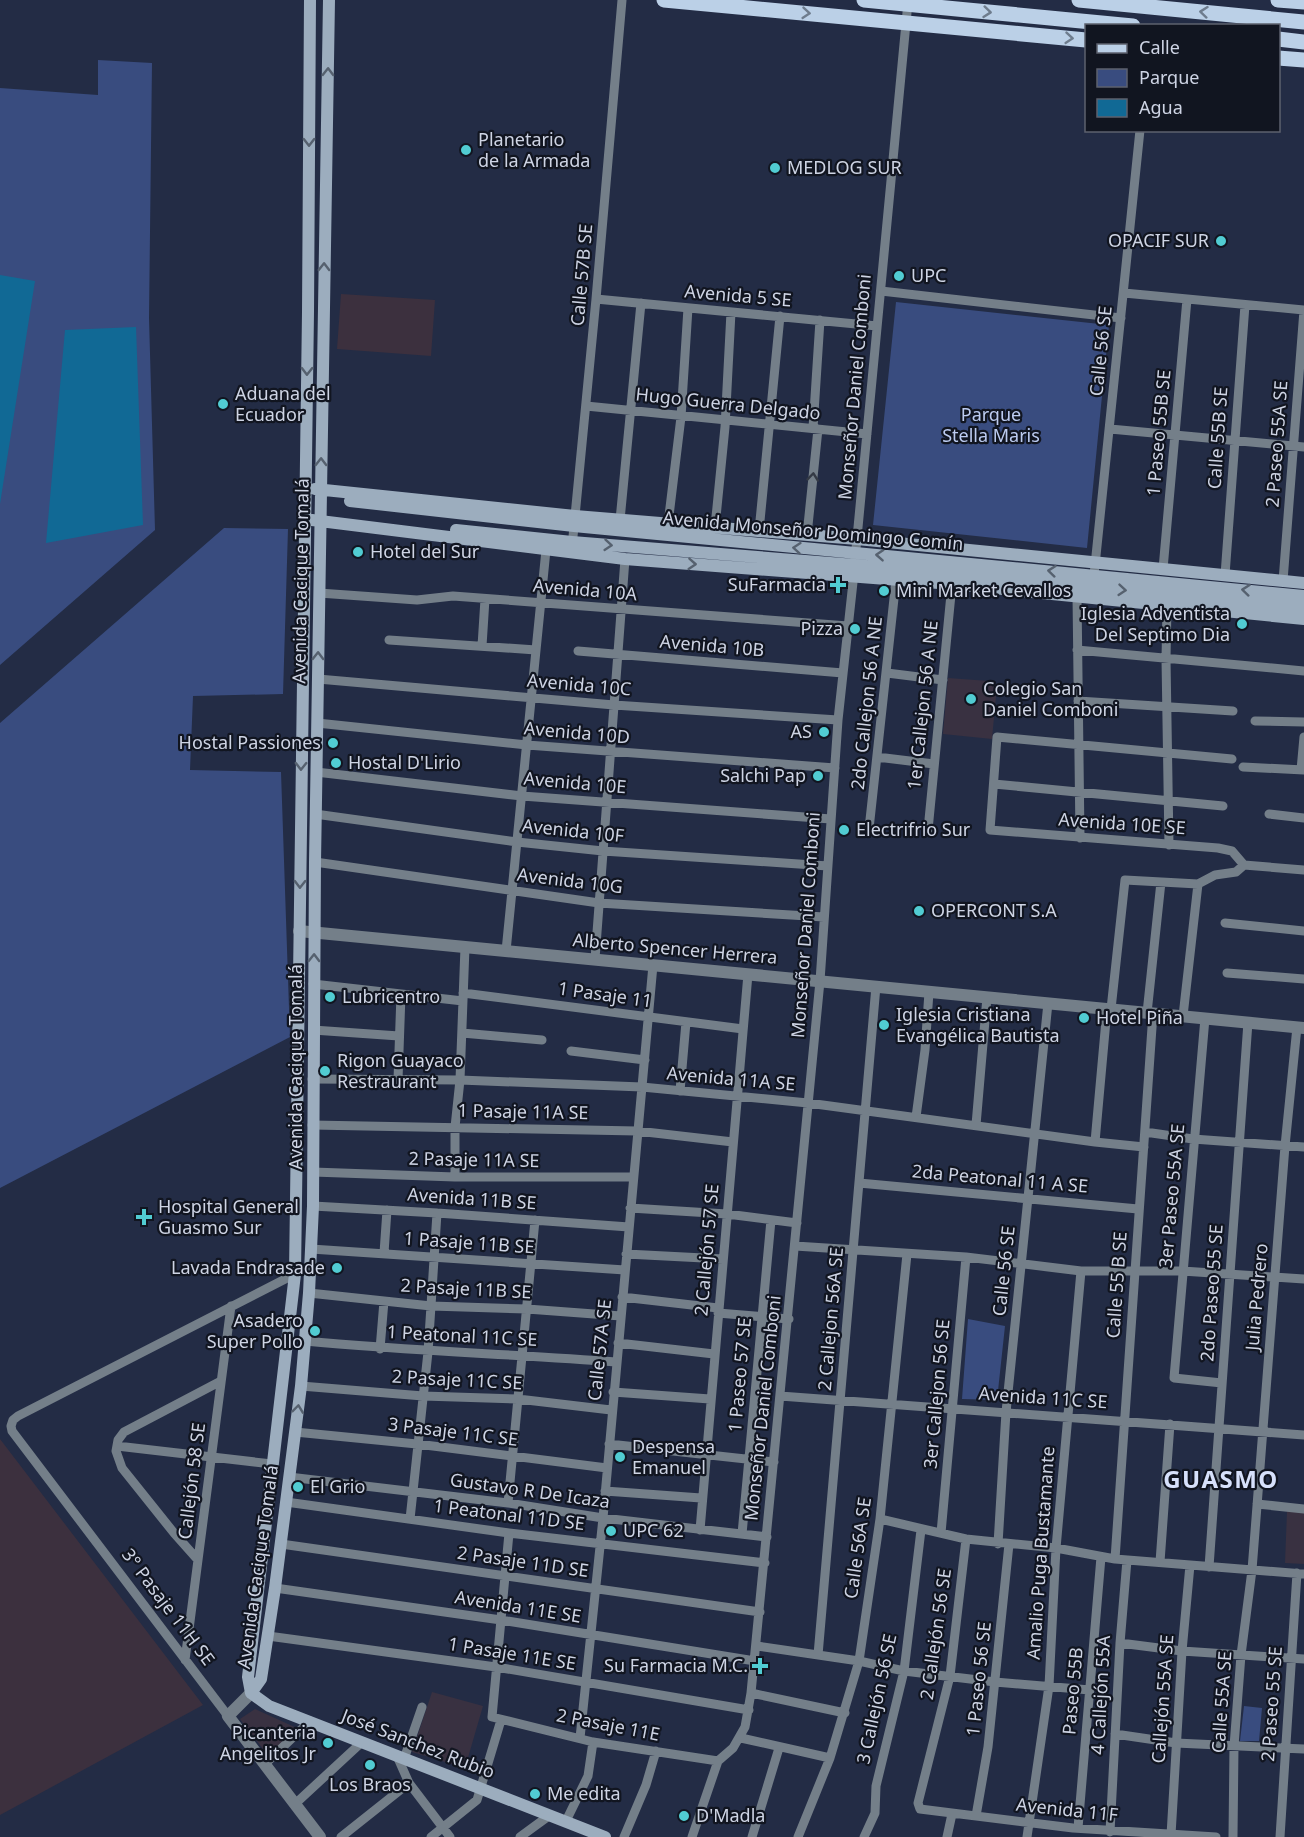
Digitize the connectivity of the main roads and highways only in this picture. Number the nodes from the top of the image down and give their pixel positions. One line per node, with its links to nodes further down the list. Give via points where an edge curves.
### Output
1 (310, 0): 16 (main road, Avenida Cacique Tomalá, one-way to 16)
2 (329, 0): 17 (main road, Avenida Cacique Tomalá, one-way to 2)
3 (664, 0): 12 (main road, one-way to 12)
4 (864, 0): 7 (main road)
5 (1080, 0): 9 (main road, one-way to 5)
6 (1278, 0): 8 (main road)
7 (908, 2): 10 (main road, one-way to 10)
8 (1304, 2)
9 (1304, 22)
10 (1114, 24)
11 (1280, 39): 13 (main road)
12 (1085, 40)
13 (1304, 42)
14 (1280, 57): 15 (main road)
15 (1304, 60)
16 (304, 488): 17 (main road, Avenida Monseñor Domingo Comín); 18 (main road, Avenida Cacique Tomalá)
17 (321, 489): 19 (main road, Avenida Cacique Tomalá); 20 (main road, Avenida Monseñor Domingo Comín, via 348,501)
18 (305, 519): 19 (main road, Avenida Monseñor Domingo Comín); 28 (main road, Avenida Cacique Tomalá, one-way to 28, via 295,1274 248,1677)
19 (320, 520): 21 (main road, Avenida Monseñor Domingo Comín, via 350,519); 21 (main road, Avenida Monseñor Domingo Comín, via 546,550); 28 (main road, Avenida Cacique Tomalá, one-way to 19, via 261,1679 275,1588 309,1293 314,1172)
20 (574, 521): 22 (main road, Avenida Monseñor Domingo Comín, one-way to 20); 23 (main road, Avenida Monseñor Domingo Comín, via 620,520 857,539)
21 (572, 547): 22 (main road, Avenida Monseñor Domingo Comín, one-way to 22); 22 (main road, Avenida Monseñor Domingo Comín, one-way to 22, via 625,559)
22 (855, 565): 23 (main road, Avenida Monseñor Domingo Comín, one-way to 22); 26 (main road, Avenida Monseñor Domingo Comín, one-way to 26); 27 (main road, Avenida Monseñor Domingo Comín, via 896,580)
23 (1095, 569): 24 (main road, Avenida Monseñor Domingo Comín, via 1163,569); 25 (main road, Avenida Monseñor Domingo Comín, one-way to 23)
24 (1304, 583)
25 (1304, 596)
26 (1304, 607)
27 (1304, 619)
28 (251, 1693): 29 (main road, José Sanchez Rubio, via 268,1706)
29 (605, 1837)

